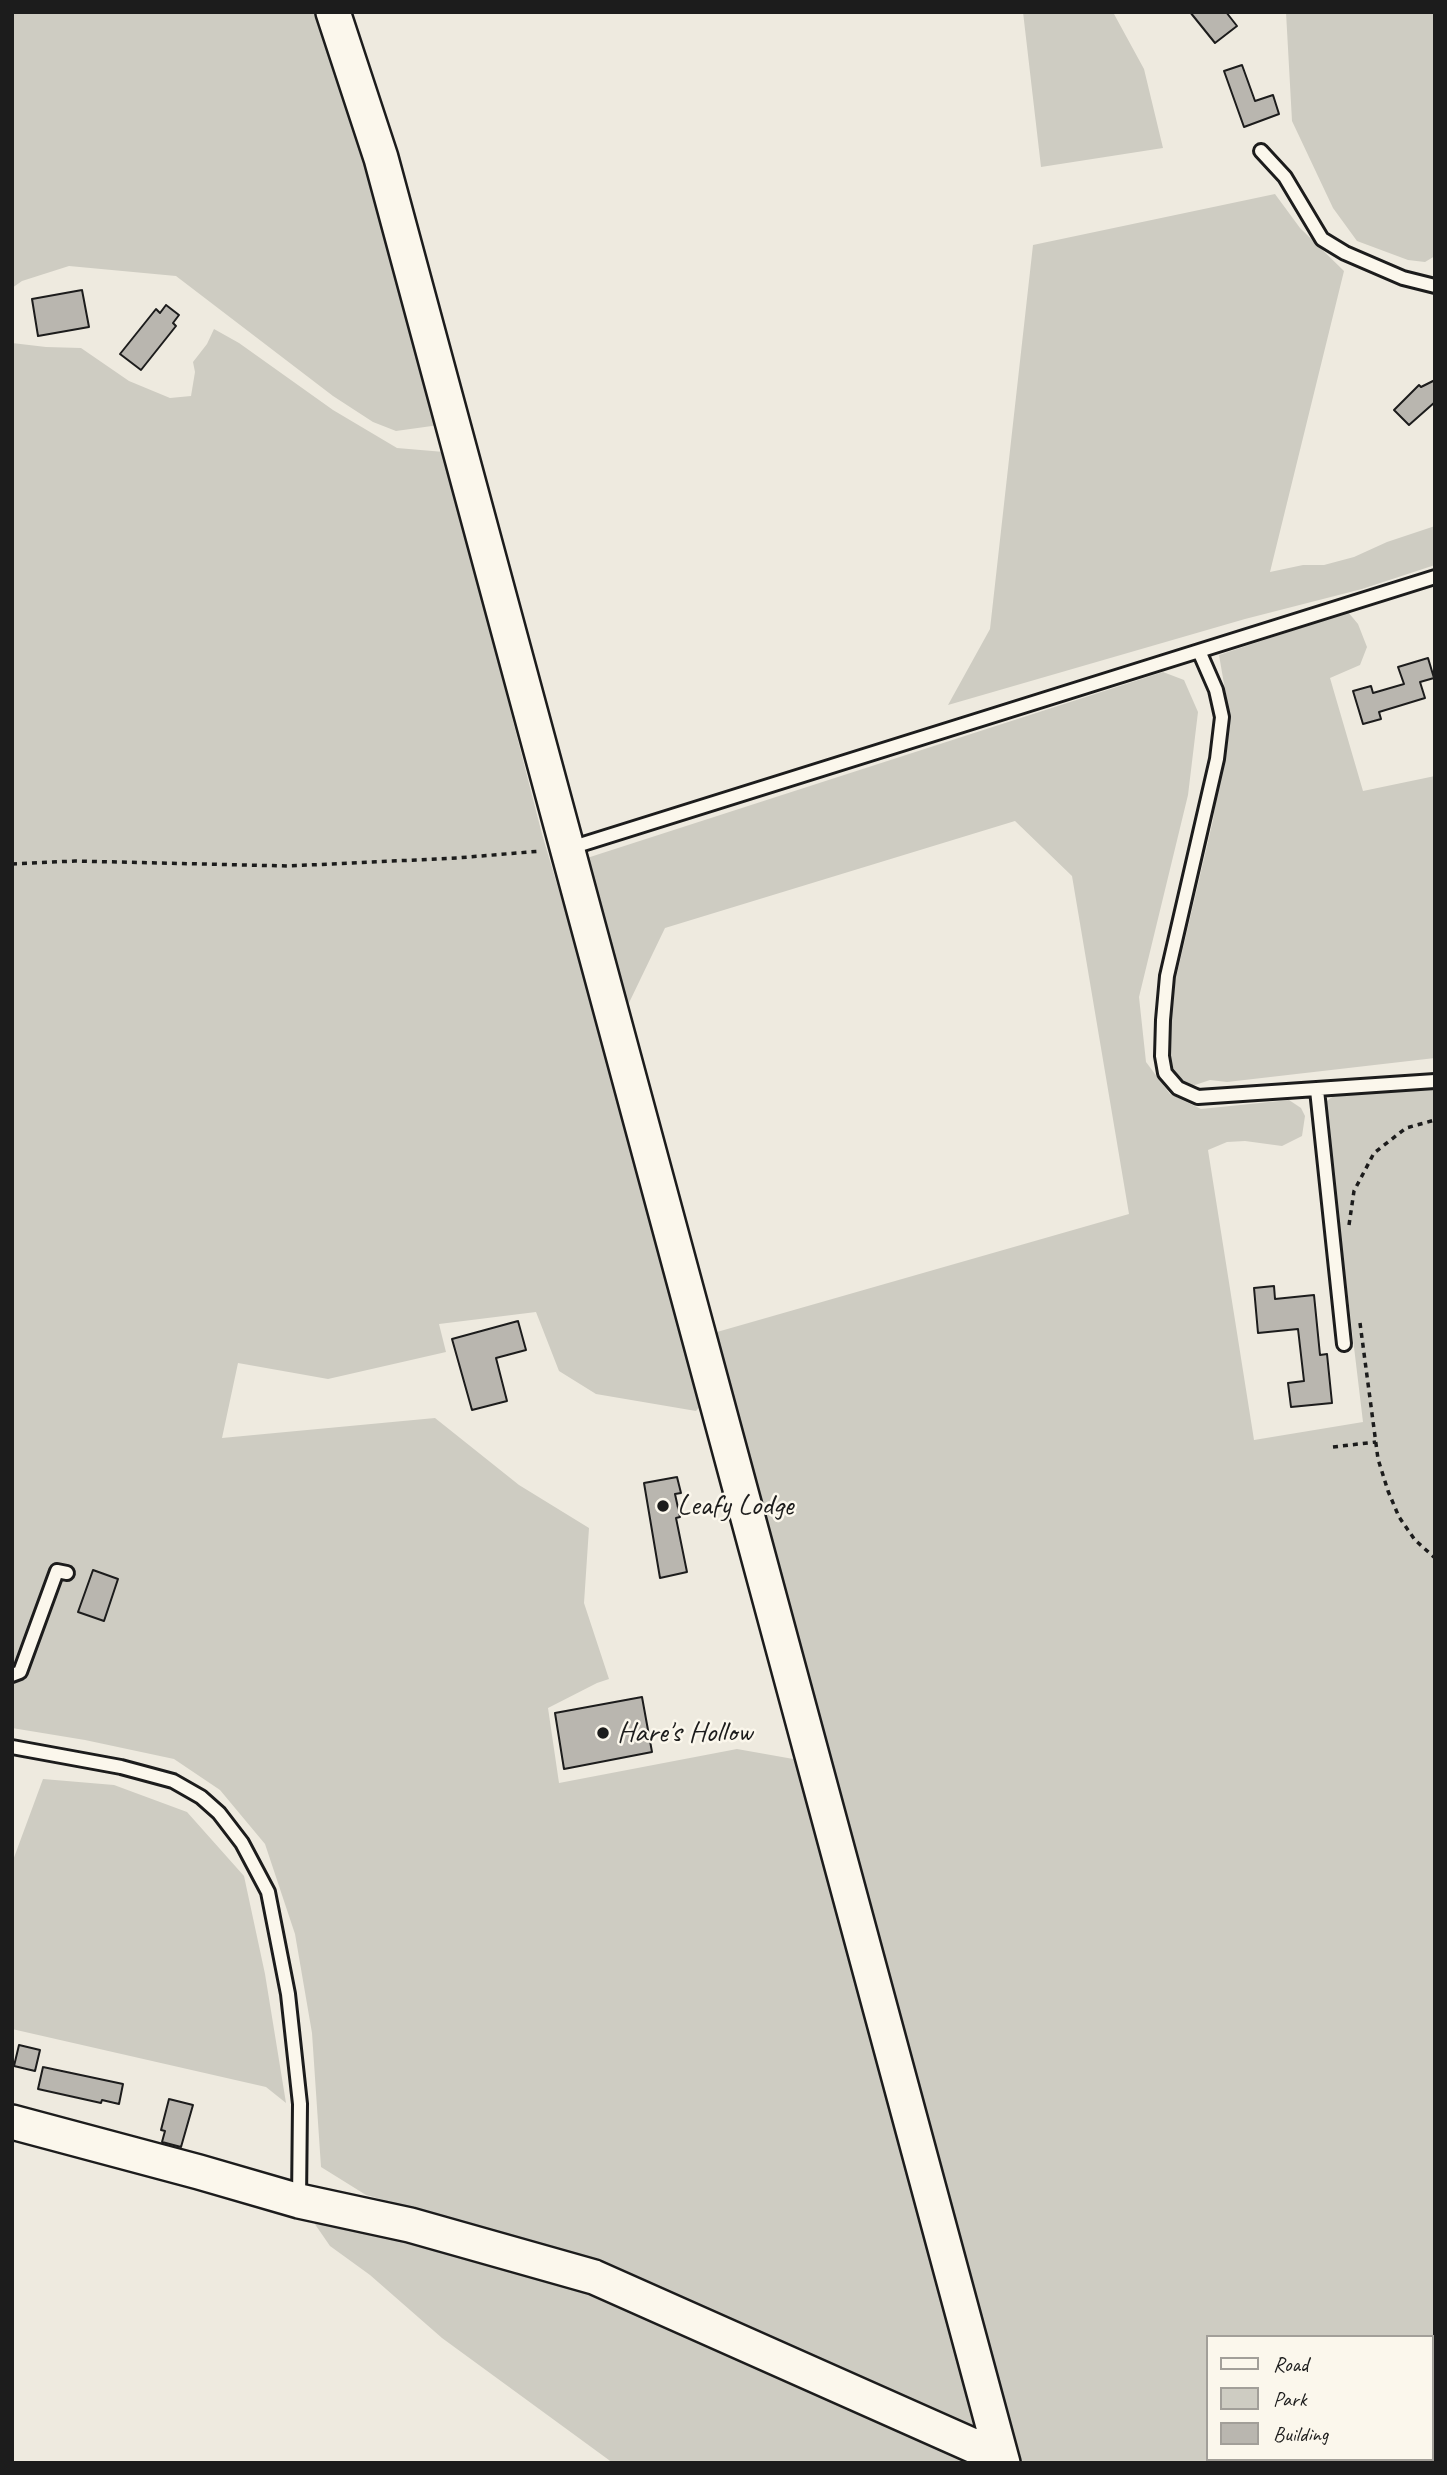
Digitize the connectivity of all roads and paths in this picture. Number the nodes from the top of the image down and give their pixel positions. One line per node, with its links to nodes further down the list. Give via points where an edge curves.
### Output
1 (333, 12): 6 (street, via 381,158)
2 (1261, 151): 3 (lane, via 1285,177 1322,239 1403,278)
3 (1435, 286)
4 (1435, 577): 5 (lane)
5 (1199, 651): 6 (lane); 9 (lane, via 1222,717 1217,760 1167,976 1165,1073 1178,1088 1198,1097)
6 (567, 849): 7 (path, via 288,866); 22 (street)
7 (12, 864)
8 (1435, 1081): 9 (lane)
9 (1317, 1090): 13 (lane)
10 (1435, 1120): 11 (path, via 1406,1128 1374,1153 1354,1191)
11 (1349, 1226)
12 (1358, 1312): 14 (path)
13 (1344, 1344)
14 (1376, 1442): 15 (path); 16 (path, via 1399,1517)
15 (1333, 1447)
16 (1435, 1558)
17 (67, 1573): 18 (lane, via 57,1571 20,1672)
18 (12, 1675)
19 (12, 1747): 21 (lane, via 173,1781 219,1812 242,1843 268,1892 288,1994 300,2104)
20 (12, 2122): 21 (street)
21 (299, 2201): 22 (street, via 410,2225 594,2277)
22 (1002, 2460)

